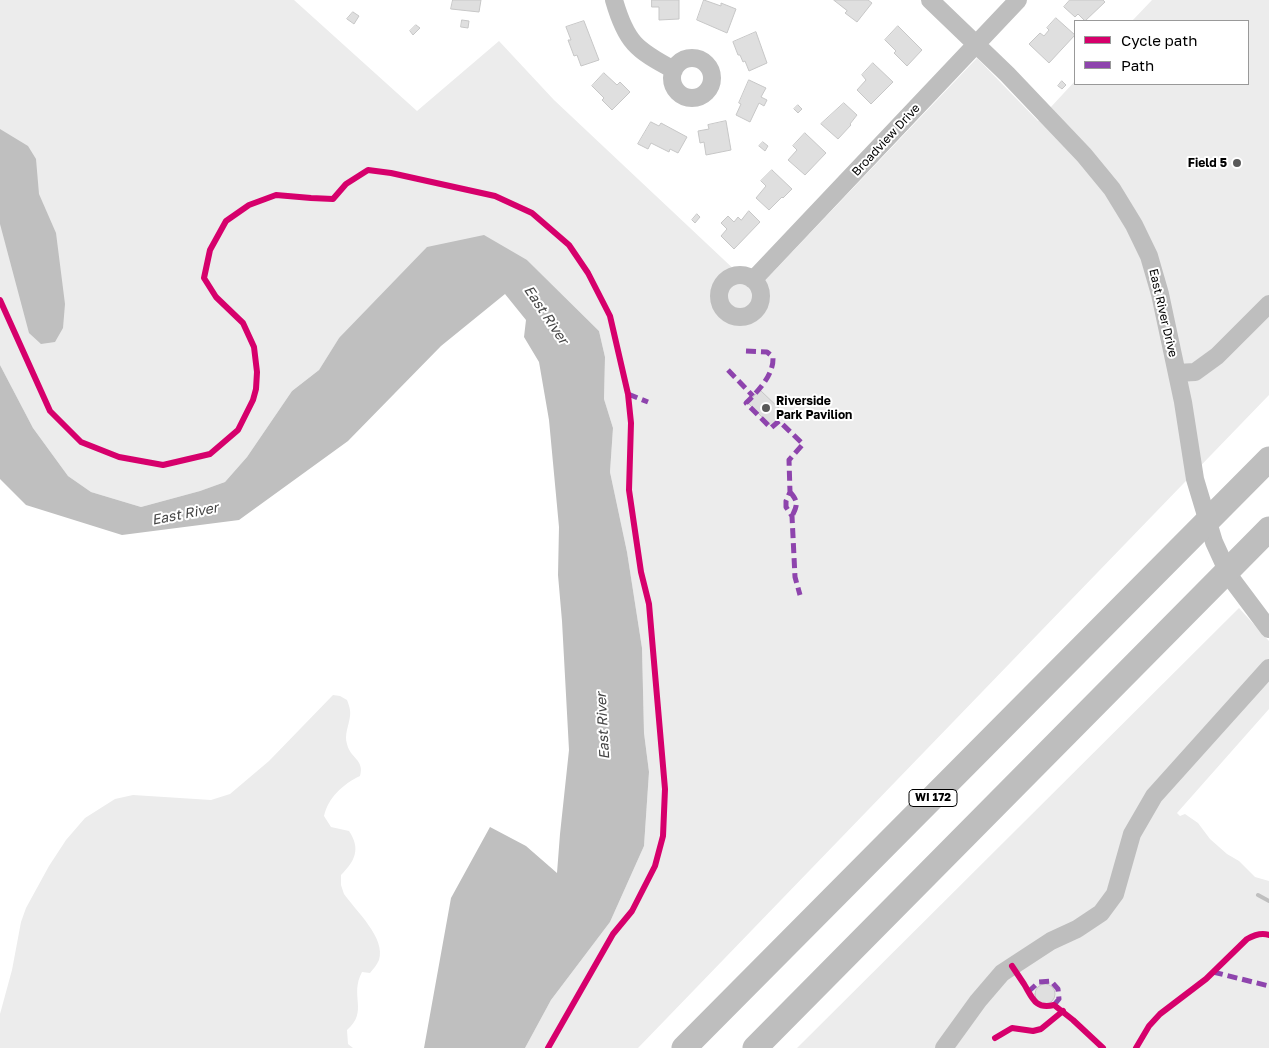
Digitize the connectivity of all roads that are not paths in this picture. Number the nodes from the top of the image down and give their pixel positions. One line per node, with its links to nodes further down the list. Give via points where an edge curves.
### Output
1 (614, 0): 5 (street, via 628,37 640,49)
2 (930, 0): 4 (street, East River Drive)
3 (1018, 0): 4 (street, Broadview Drive)
4 (977, 45): 6 (street, Broadview Drive); 8 (street, East River Drive, via 1084,155 1112,189 1134,225 1149,256 1160,294)
5 (674, 70)
6 (754, 280)
7 (1269, 304): 8 (street, via 1217,356 1195,372)
8 (1176, 373): 11 (street, East River Drive, via 1196,479 1214,542 1230,577)
9 (1269, 459): 13 (highway, WI 172)
10 (1264, 534): 14 (highway)
11 (1269, 629)
12 (1269, 668): 15 (street, via 1154,796 1132,834 1115,894 1101,913 1002,972)
13 (684, 1048)
14 (755, 1048)
15 (944, 1048)

